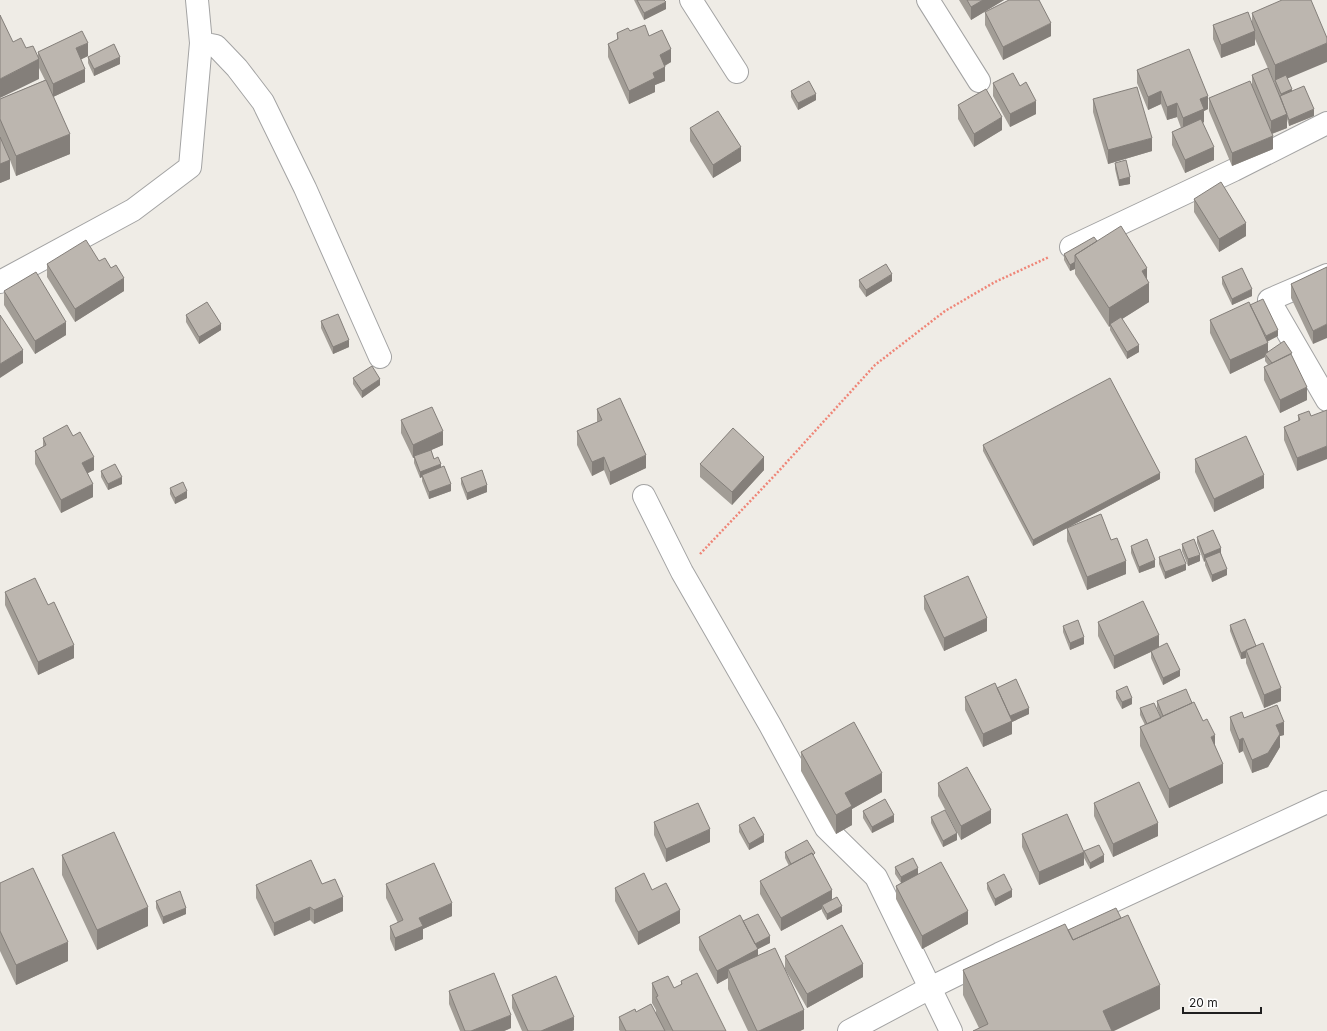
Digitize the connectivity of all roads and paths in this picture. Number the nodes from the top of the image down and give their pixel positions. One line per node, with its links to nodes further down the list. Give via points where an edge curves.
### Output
1 (197, 0): 4 (street)
2 (691, 0): 5 (street)
3 (928, 0): 6 (street)
4 (201, 43): 10 (street, via 190,168 133,210); 11 (street, via 216,46 263,102 305,188)
5 (737, 72)
6 (980, 81)
7 (1327, 123): 8 (street)
8 (1071, 247): 14 (path, via 995,282 945,311 875,365)
9 (1327, 275): 12 (street, via 1269,300)
10 (0, 282)
11 (380, 357)
12 (1327, 400)
13 (644, 496): 14 (street)
14 (682, 572): 16 (street, via 826,828 876,877)
15 (1327, 802): 16 (street)
16 (930, 988): 17 (street); 18 (street)
17 (849, 1031)
18 (951, 1031)

